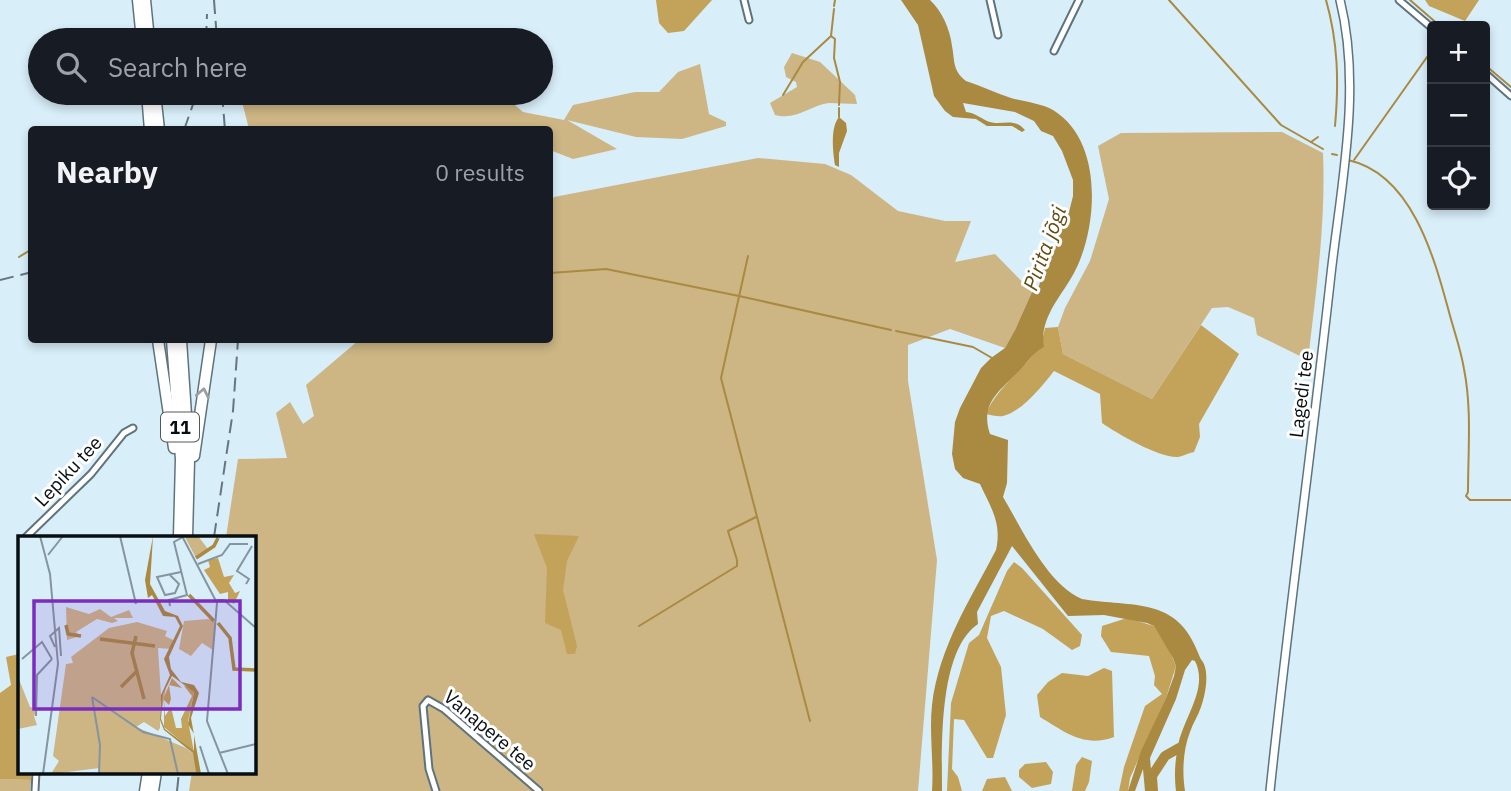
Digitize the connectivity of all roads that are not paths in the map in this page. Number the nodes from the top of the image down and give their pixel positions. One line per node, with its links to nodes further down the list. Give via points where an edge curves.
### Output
1 (138, 0): 10 (highway)
2 (145, 0): 11 (highway)
3 (744, 0): 8 (street)
4 (990, 0): 12 (street)
5 (1079, 0): 13 (street)
6 (1340, 0): 34 (street, Lagedi tee, via 1348,40 1349,102)
7 (1399, 0): 9 (street)
8 (749, 20)
9 (1427, 24)
10 (141, 28)
11 (148, 28)
12 (998, 35)
13 (1054, 51)
14 (1490, 77): 15 (street)
15 (1511, 96)
16 (148, 105): 18 (highway)
17 (156, 105): 19 (highway)
18 (150, 126)
19 (159, 126)
20 (158, 343): 25 (highway, via 173,437 176,502)
21 (172, 343): 25 (highway, 11)
22 (181, 343): 25 (highway, 11, via 187,419)
23 (211, 343): 25 (highway, one-way to 23, via 193,496 195,445)
24 (134, 428): 26 (street, Lepiku tee, via 124,433 91,474)
25 (184, 511): 27 (highway, 11); 28 (highway, 11)
26 (27, 536)
27 (179, 536)
28 (187, 536)
29 (151, 774): 30 (highway); 31 (highway)
30 (143, 791)
31 (153, 791)
32 (436, 791): 33 (street, Vanapere tee, via 429,769 423,706 428,699)
33 (539, 791)
34 (1269, 791)

